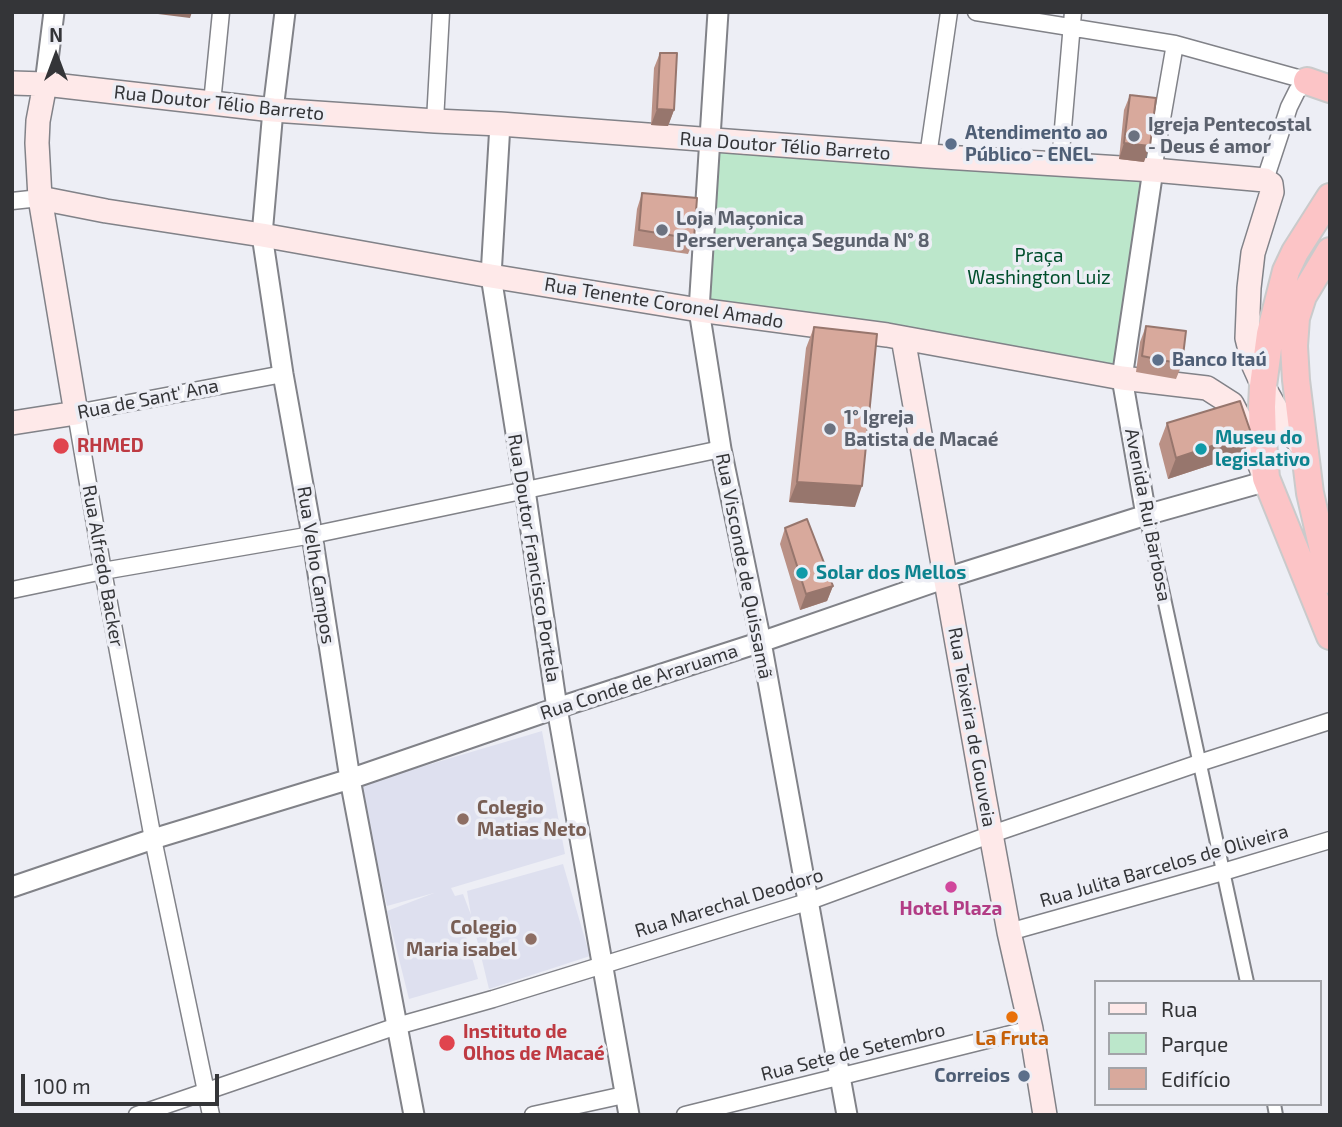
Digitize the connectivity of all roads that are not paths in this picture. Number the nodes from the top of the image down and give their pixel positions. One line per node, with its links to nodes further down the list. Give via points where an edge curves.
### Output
1 (54, 12): 11 (street, Rua Alfredo Backer)
2 (221, 12): 15 (street)
3 (285, 12): 16 (street, Rua Velho Campos)
4 (441, 12): 18 (street)
5 (718, 12): 20 (street, Rua Visconde de Quissamã)
6 (949, 12): 21 (street)
7 (976, 12): 8 (street)
8 (1072, 20): 9 (street); 22 (street)
9 (1175, 44): 12 (street); 23 (street, Avenida Rui Barbosa)
10 (12, 83): 11 (main road, Rua Doutor Télio Barreto)
11 (45, 84): 13 (main road, Rua Doutor Télio Barreto); 17 (main road, Rua Alfredo Backer)
12 (1317, 85): 24 (street, via 1297,92)
13 (88, 89): 15 (main road, Rua Doutor Télio Barreto); 17 (main road, via 60,101)
14 (12, 92): 17 (main road, via 27,102)
15 (212, 103): 16 (main road, Rua Doutor Télio Barreto)
16 (273, 110): 18 (main road, Rua Doutor Télio Barreto); 28 (street, Rua Velho Campos)
17 (38, 121): 26 (main road, Rua Alfredo Backer)
18 (435, 121): 19 (main road, Rua Doutor Télio Barreto)
19 (500, 124): 20 (main road, Rua Doutor Télio Barreto); 30 (street, Rua Doutor Francisco Portela)
20 (710, 141): 21 (main road, Rua Doutor Télio Barreto); 32 (street, Rua Visconde de Quissamã)
21 (928, 156): 22 (main road, Rua Doutor Télio Barreto)
22 (1060, 163): 23 (main road, Rua Doutor Télio Barreto)
23 (1153, 170): 24 (main road, Rua Doutor Télio Barreto); 35 (street, Avenida Rui Barbosa)
24 (1265, 180): 36 (main road, via 1272,192 1253,253 1246,330)
25 (1330, 197): 31 (highway, via 1286,271)
26 (40, 198): 27 (street, Rua Tenente Coronel Amado); 28 (main road, Rua Tenente Coronel Amado); 37 (main road, Rua Alfredo Backer)
27 (12, 201)
28 (262, 235): 30 (main road, Rua Tenente Coronel Amado); 34 (street, Rua Velho Campos)
29 (1330, 251): 31 (highway)
30 (491, 276): 32 (main road, Rua Tenente Coronel Amado); 42 (street, Rua Doutor Francisco Portela)
31 (1297, 290): 36 (highway, via 1270,334); 40 (highway, via 1294,346)
32 (699, 310): 33 (main road, Rua Tenente Coronel Amado); 39 (street, Rua Visconde de Quissamã)
33 (904, 338): 35 (main road, Rua Tenente Coronel Amado); 47 (main road, Rua Teixeira de Gouveia)
34 (283, 374): 37 (street, Rua de Sant' Ana); 45 (street, Rua Velho Campos)
35 (1122, 378): 41 (main road, Rua Tenente Coronel Amado, via 1207,388 1232,404); 44 (street, Avenida Rui Barbosa)
36 (1263, 386): 40 (main road); 41 (highway, via 1263,441)
37 (76, 413): 38 (main road, Rua de Sant' Ana); 46 (street, Rua Alfredo Backer)
38 (12, 423)
39 (720, 449): 42 (street); 51 (street, Rua Visconde de Quissamã)
40 (1306, 451): 43 (highway)
41 (1270, 487): 43 (highway, via 1293,505); 44 (street, Rua Conde de Araruama); 50 (highway)
42 (525, 489): 45 (street); 52 (street, Rua Doutor Francisco Portela)
43 (1310, 494): 48 (highway)
44 (1146, 514): 47 (street, Rua Conde de Araruama); 54 (street, Avenida Rui Barbosa)
45 (312, 535): 46 (street); 55 (street, Rua Velho Campos)
46 (103, 572): 49 (street); 57 (street, Rua Alfredo Backer)
47 (946, 578): 51 (street, Rua Conde de Araruama); 56 (main road, Rua Teixeira de Gouveia)
48 (1330, 580)
49 (12, 590)
50 (1330, 636)
51 (761, 642): 52 (street, Rua Conde de Araruama); 61 (street, Rua Visconde de Quissamã)
52 (557, 708): 55 (street, Rua Conde de Araruama); 63 (street, Rua Doutor Francisco Portela)
53 (1330, 721): 54 (street, Rua Marechal Deodoro)
54 (1199, 763): 56 (street, Rua Marechal Deodoro); 59 (street, Avenida Rui Barbosa)
55 (350, 779): 57 (street, Rua Conde de Araruama); 65 (street, Rua Velho Campos)
56 (992, 834): 61 (street, Rua Marechal Deodoro); 62 (main road, Rua Teixeira de Gouveia)
57 (153, 838): 60 (street, Rua Conde de Araruama); 68 (street, Rua Alfredo Backer)
58 (1330, 840): 59 (street, Rua Julita Barcelos de Oliveira)
59 (1223, 872): 62 (street, Rua Julita Barcelos de Oliveira); 64 (street, Avenida Rui Barbosa)
60 (12, 887)
61 (807, 902): 63 (street, Rua Marechal Deodoro); 67 (street, Rua Visconde de Quissamã)
62 (1009, 932): 66 (main road, Rua Teixeira de Gouveia)
63 (603, 964): 65 (street, Rua Marechal Deodoro); 69 (street, Rua Doutor Francisco Portela)
64 (1247, 980)
65 (397, 1026): 68 (street, Rua Marechal Deodoro); 72 (street, Rua Velho Campos)
66 (1031, 1029): 67 (street, Rua Sete de Setembro); 76 (main road, Rua Teixeira de Gouveia)
67 (840, 1077): 74 (street, Rua Sete de Setembro); 75 (street, Rua Visconde de Quissamã)
68 (206, 1092): 70 (street, Rua Marechal Deodoro); 71 (street, Rua Alfredo Backer)
69 (627, 1105): 73 (street)
70 (137, 1115)
71 (212, 1115)
72 (414, 1115)
73 (533, 1115)
74 (685, 1115)
75 (847, 1115)
76 (1045, 1115)

